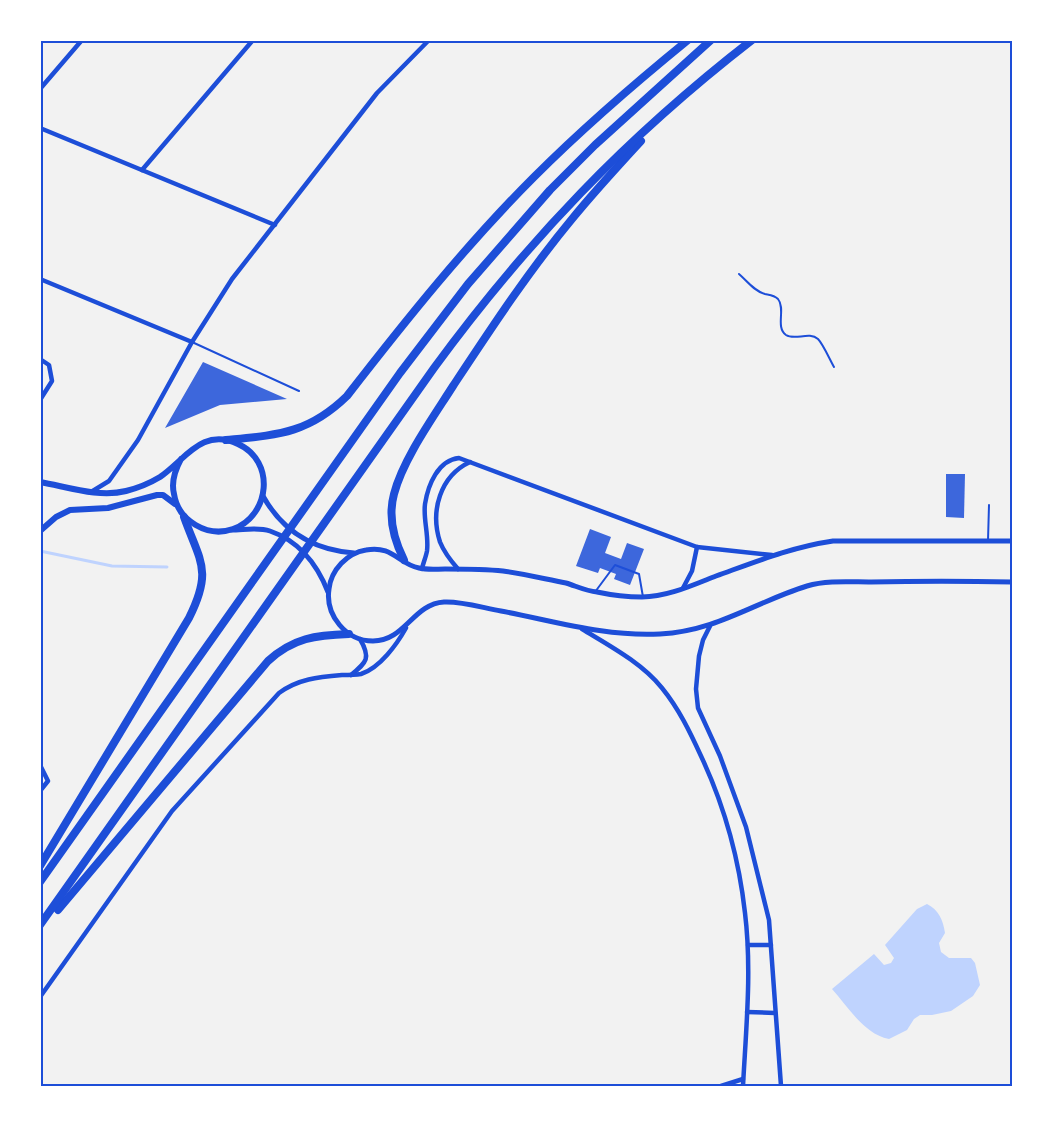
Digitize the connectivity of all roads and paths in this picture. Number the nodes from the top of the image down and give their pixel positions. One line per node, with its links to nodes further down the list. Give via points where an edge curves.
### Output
1 (82, 40): 7 (street)
2 (253, 40): 10 (street)
3 (429, 40): 11 (street, via 378,93)
4 (688, 40): 19 (highway, via 533,178 453,265 334,409 284,434)
5 (711, 40): 52 (highway, via 550,190 468,284 400,373)
6 (752, 40): 8 (highway)
7 (40, 89)
8 (677, 102): 35 (highway, via 570,221 492,329 412,453 392,508 394,536); 53 (highway, via 578,194 491,292)
9 (40, 128): 10 (street)
10 (142, 170): 11 (street)
11 (275, 225): 14 (street, via 232,279)
12 (740, 274): 16 (path, via 756,290 778,300 785,334 818,339)
13 (40, 279): 14 (street)
14 (192, 342): 17 (lane); 23 (street, via 138,441 109,481)
15 (40, 359): 18 (street, via 49,365 52,381)
16 (834, 368)
17 (299, 391)
18 (40, 400)
19 (226, 440): 20 (main road, via 201,443); 24 (main road, via 243,447 257,460 264,477)
20 (181, 459): 23 (main road, via 143,486); 26 (main road, via 173,482)
21 (470, 462): 32 (street); 36 (street, via 459,458 447,461 433,479 425,505 427,550); 37 (street, via 446,480 438,503 438,535)
22 (40, 482): 23 (main road)
23 (91, 492)
24 (263, 496): 28 (main road, via 251,518); 33 (street, via 275,516 300,536 324,549)
25 (989, 505): 30 (lane)
26 (178, 506): 27 (main road); 29 (main road, via 163,495 151,495 108,508 70,510 56,516)
27 (184, 517): 28 (main road, via 205,530); 51 (highway, via 202,561 197,601)
28 (230, 530): 40 (street, via 270,531 291,542 314,564)
29 (40, 531)
30 (988, 541): 31 (street); 34 (street, via 833,541)
31 (1012, 541)
32 (697, 547): 34 (street); 39 (street, via 692,571)
33 (356, 553): 35 (street, via 381,549); 40 (street, via 336,568)
34 (772, 555): 39 (street)
35 (406, 562): 36 (street)
36 (422, 569): 37 (street)
37 (458, 569): 41 (street, via 503,571)
38 (1012, 582): 43 (street, via 934,580 807,586)
39 (683, 588): 42 (street)
40 (328, 592): 46 (street, via 333,616)
41 (595, 592): 42 (street); 42 (lane, via 615,565 639,574)
42 (643, 597)
43 (710, 626): 45 (street, via 631,635); 56 (street, via 699,657 698,708 746,827 769,920)
44 (406, 628): 45 (street, via 425,608 444,602); 47 (street, via 385,640); 48 (street, via 393,648 370,669)
45 (580, 628): 55 (street, via 633,662 662,687 684,720 714,784 729,832 742,894)
46 (349, 634): 47 (street); 54 (highway, via 299,640 268,661)
47 (360, 639): 48 (street, via 366,661)
48 (351, 675): 57 (street, via 307,679 279,693 172,811)
49 (40, 765): 50 (street, via 48,781)
50 (40, 791)
51 (40, 866)
52 (40, 882)
53 (40, 925)
54 (40, 931)
55 (747, 945): 56 (street); 58 (street)
56 (771, 945): 59 (street)
57 (40, 997)
58 (747, 1012): 59 (street); 60 (street)
59 (775, 1013): 63 (street)
60 (743, 1079): 61 (street); 62 (street)
61 (721, 1086)
62 (743, 1086)
63 (781, 1086)

